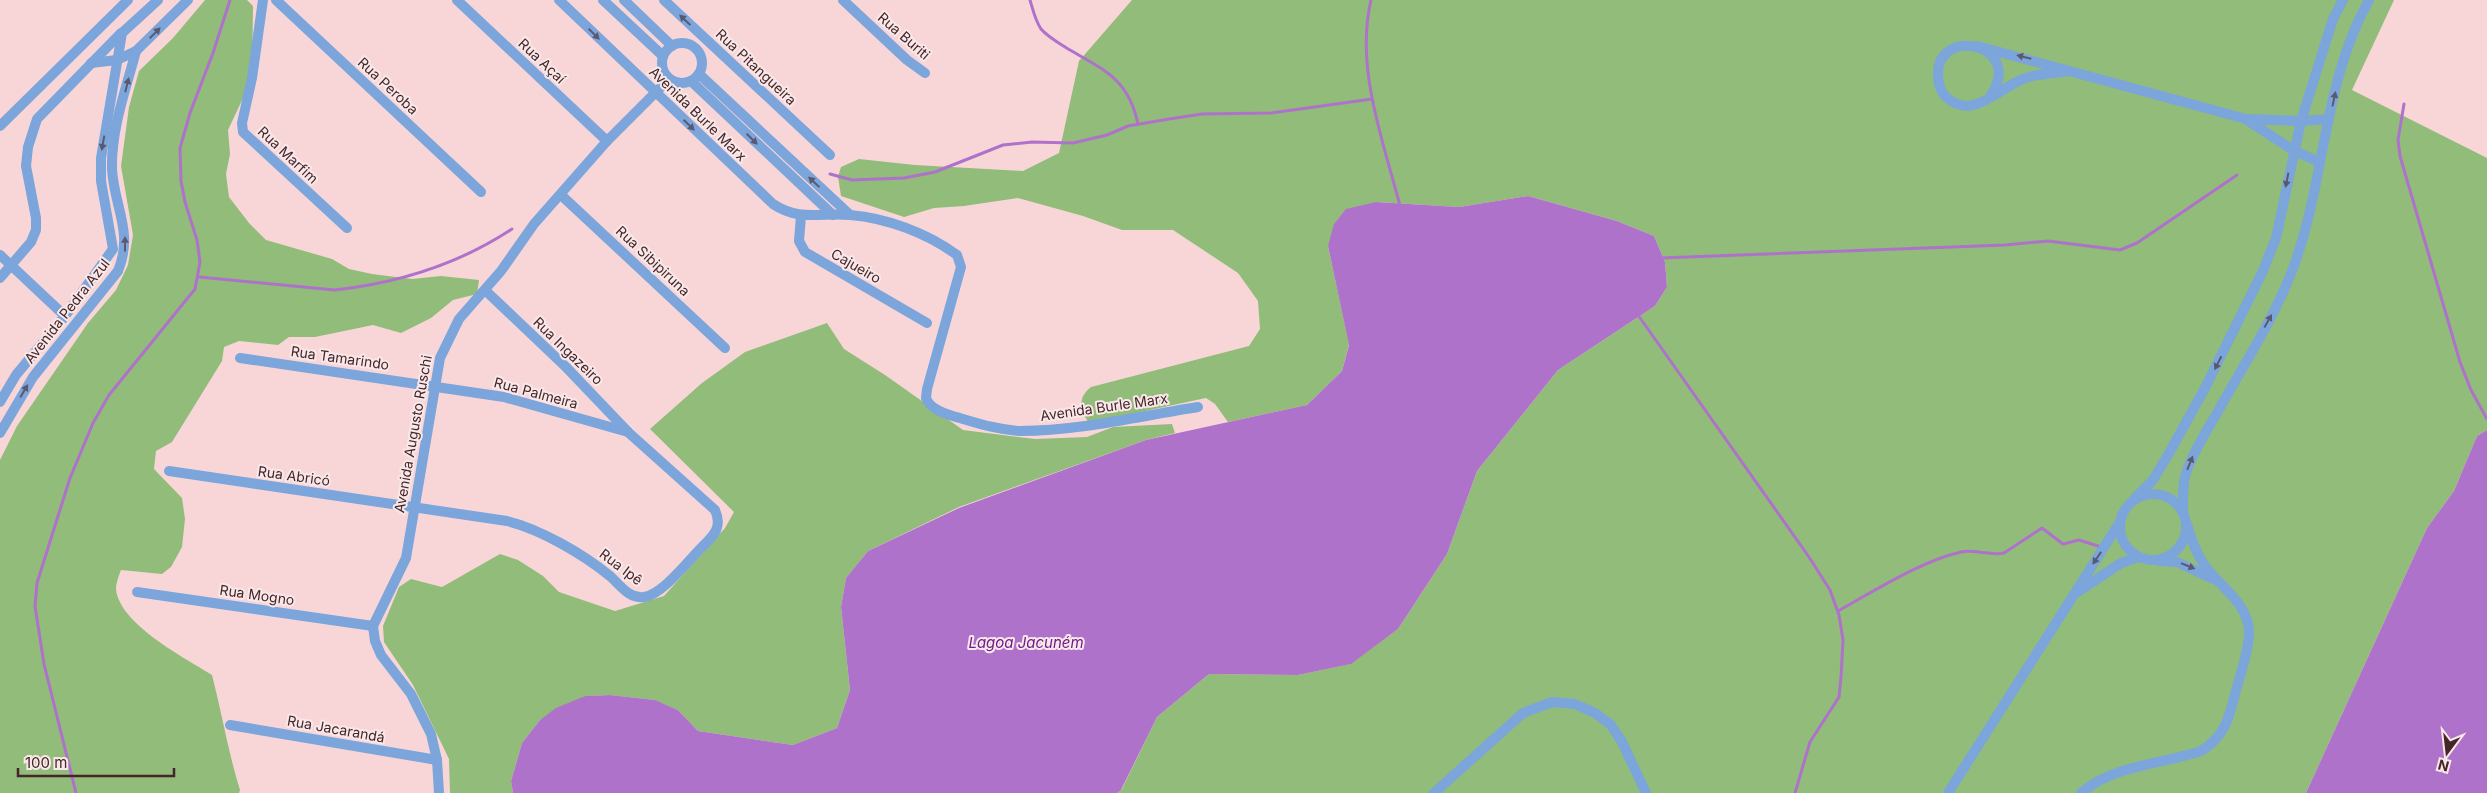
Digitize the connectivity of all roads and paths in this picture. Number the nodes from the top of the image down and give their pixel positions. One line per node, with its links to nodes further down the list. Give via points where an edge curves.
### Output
1 (128, 0): 32 (street)
2 (158, 0): 14 (street)
3 (188, 0): 19 (street, one-way to 3)
4 (263, 0): 42 (street, Rua Marfim, via 243,132)
5 (276, 0): 37 (street, Rua Peroba)
6 (457, 0): 33 (street, Rua Açaí)
7 (559, 0): 27 (street, Avenida Burle Marx, one-way to 27)
8 (603, 0): 20 (street, Avenida Burle Marx)
9 (624, 0): 16 (street)
10 (664, 0): 15 (street, Rua Pitangueira, one-way to 10)
11 (844, 0): 24 (street, Rua Buriti)
12 (2343, 0): 31 (street, via 2333,19)
13 (2369, 0): 30 (street, one-way to 13, via 2342,60)
14 (122, 33): 21 (street, Avenida Pedra Azul); 22 (street)
15 (706, 40): 18 (street); 35 (street, Rua Pitangueira)
16 (672, 46): 18 (street, via 685,43); 20 (street)
17 (1978, 46): 23 (street, one-way to 17); 28 (street, via 1989,52 1997,63 1997,88); 28 (street, via 1952,49 1943,57 1938,69 1938,82 1943,94 1959,104 1978,105)
18 (697, 50): 26 (street, via 702,61)
19 (136, 51): 21 (street); 54 (street, Avenida Pedra Azul, one-way to 19, via 33,377 118,271 124,254 125,235 112,169 116,130)
20 (663, 56): 25 (street, via 663,69)
21 (117, 60): 22 (street); 47 (street, Avenida Pedra Azul, one-way to 47, via 101,158 101,181 113,249)
22 (91, 63): 44 (street, via 37,119 26,166 36,230 31,242)
23 (2070, 71): 28 (street, via 2023,78); 29 (street)
24 (925, 73)
25 (669, 78): 26 (street, via 682,84); 27 (street, Avenida Augusto Ruschi)
26 (695, 78): 39 (street, Avenida Burle Marx, one-way to 39); 40 (street, one-way to 26)
27 (654, 91): 33 (street, Avenida Augusto Ruschi); 41 (street, Avenida Burle Marx, one-way to 41, via 773,204)
28 (1989, 98)
29 (2246, 119): 31 (street); 34 (street)
30 (2329, 119): 31 (street); 36 (street)
31 (2301, 121): 34 (street)
32 (0, 126)
33 (607, 141): 38 (street, Avenida Augusto Ruschi)
34 (2293, 150): 36 (street); 57 (street, one-way to 57, via 2276,238 2262,273 2168,454 2153,480)
35 (830, 155)
36 (2320, 162): 59 (street, one-way to 36, via 2183,493 2191,459 2275,309 2290,275)
37 (480, 192)
38 (561, 195): 46 (street, Avenida Augusto Ruschi, via 534,224); 49 (street, Rua Sibipiruna)
39 (833, 215): 40 (street, Avenida Burle Marx); 41 (street, Avenida Burle Marx)
40 (850, 215): 53 (street, Avenida Burle Marx, via 880,220 917,232 947,247 960,260 961,267 926,398 946,414 994,428 1019,431 1059,429)
41 (801, 216): 48 (street, Cajueiro, via 799,241 805,252)
42 (347, 228)
43 (0, 254): 44 (street)
44 (11, 264): 45 (street); 47 (street)
45 (0, 278)
46 (485, 290): 51 (street, Avenida Augusto Ruschi, via 459,319 445,345); 55 (street, Rua Ingazeiro)
47 (65, 316): 52 (street, Avenida Pedra Azul, via 16,375)
48 (927, 323)
49 (725, 348)
50 (240, 358): 51 (street, Rua Tamarindo)
51 (435, 386): 55 (street, Rua Palmeira, via 504,397); 58 (street, Avenida Augusto Ruschi)
52 (0, 402)
53 (1198, 407)
54 (0, 433)
55 (629, 433): 58 (street, Rua Ipê, via 714,510 718,518 716,534 660,590 645,597 630,595 585,558 522,525)
56 (169, 471): 58 (street, Rua Abricó)
57 (2134, 499): 59 (street, via 2148,493 2162,494 2174,500); 60 (street, via 2124,509)
58 (414, 507): 67 (street, Avenida Augusto Ruschi, via 406,558)
59 (2183, 511): 61 (street)
60 (2120, 522): 62 (street, via 2121,536 2127,548); 66 (street, one-way to 66)
61 (2187, 524): 63 (street, via 2185,538 2178,550 2166,558); 64 (street, via 2192,545)
62 (2138, 557): 63 (street); 66 (street, via 2121,563)
63 (2152, 560): 64 (street, one-way to 64, via 2177,562)
64 (2220, 584): 74 (street, via 2243,610 2249,634 2223,732 2201,751 2111,775)
65 (138, 592): 67 (street, Rua Mogno)
66 (2073, 594): 73 (street)
67 (373, 626): 69 (street, via 380,655 411,694 431,734)
68 (230, 725): 69 (street, Rua Jacarandá)
69 (438, 760): 70 (street)
70 (439, 793)
71 (1434, 793): 72 (street, via 1523,713 1552,702 1575,704 1611,725)
72 (1646, 793)
73 (1948, 793)
74 (2081, 793)

